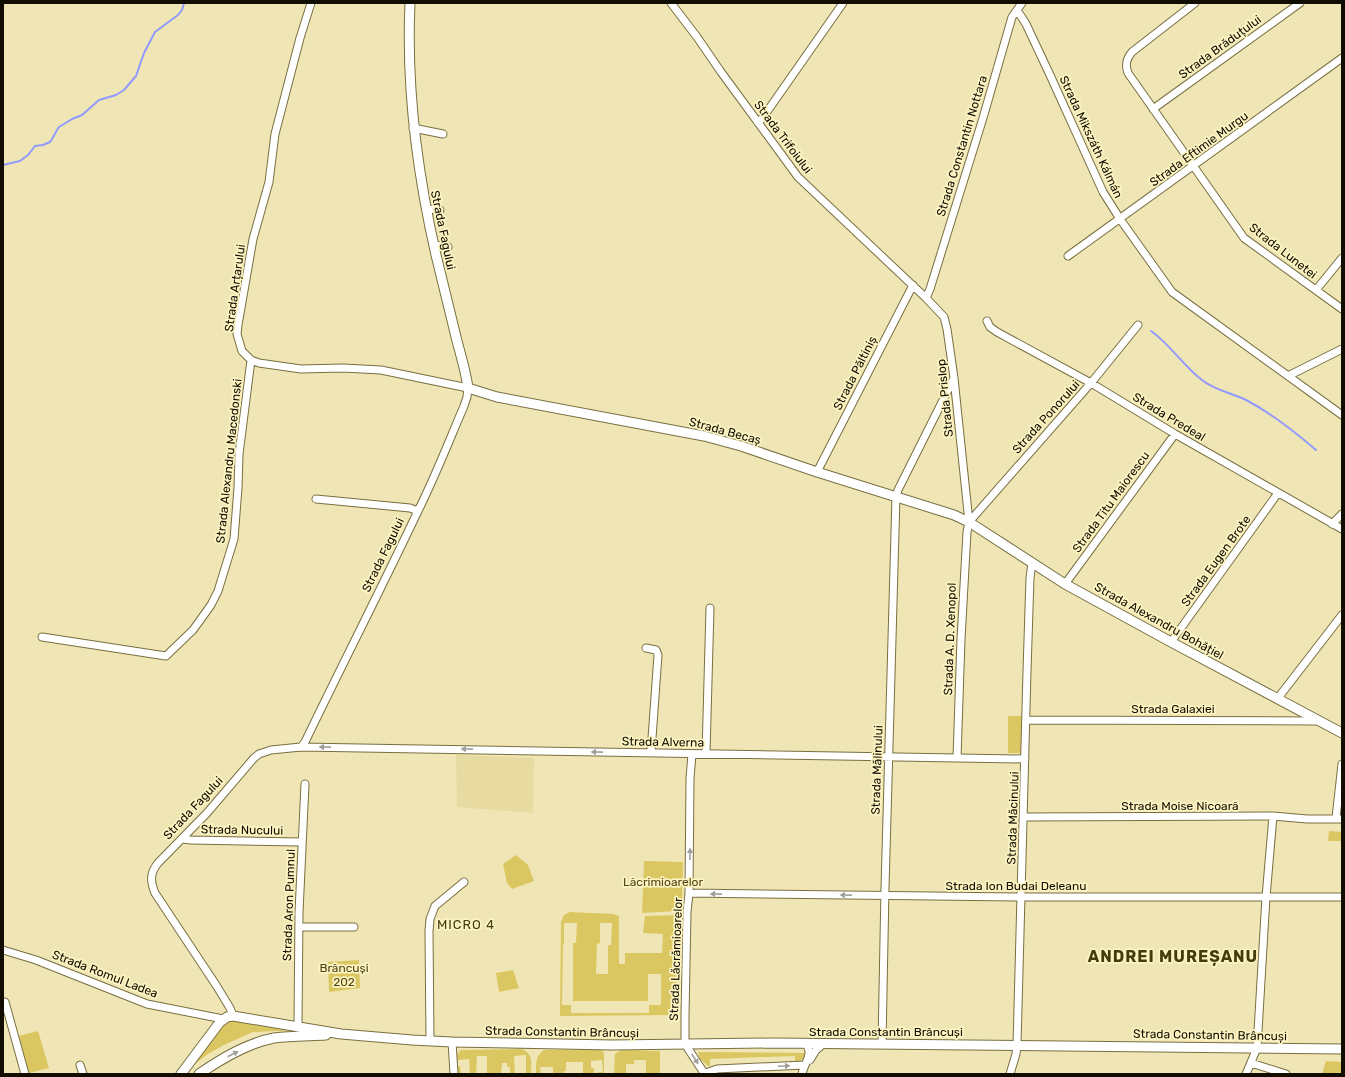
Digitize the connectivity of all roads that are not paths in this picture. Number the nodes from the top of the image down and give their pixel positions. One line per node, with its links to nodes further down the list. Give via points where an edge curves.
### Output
1 (311, 3): 29 (street, Strada Arțarului, via 275,134 269,182 253,239 239,319 239,343 242,351)
2 (410, 3): 12 (main road, Strada Fagului)
3 (671, 3): 11 (street, Strada Trifoiului)
4 (843, 3): 11 (street)
5 (1022, 3): 8 (street, Strada Constantin Nottara)
6 (1195, 3): 10 (street, Strada Lunetei, via 1128,56 1126,67 1131,78)
7 (1300, 3): 10 (street, Strada Brăduțului)
8 (1016, 10): 17 (street, Strada Mikszáth Kálmán, via 1026,24 1047,68 1096,178); 24 (street, Strada Constantin Nottara)
9 (1342, 58): 14 (street, Strada Eftimie Murgu)
10 (1152, 108): 14 (street, Strada Lunetei)
11 (758, 123): 22 (street, Strada Trifoiului, via 803,182)
12 (413, 128): 13 (street); 15 (main road, Strada Fagului)
13 (443, 134)
14 (1193, 166): 17 (street, Strada Eftimie Murgu); 23 (street, Strada Lunetei, via 1244,238)
15 (427, 210): 16 (street); 18 (main road, Strada Fagului)
16 (440, 210)
17 (1120, 219): 20 (street, Strada Eftimie Murgu); 30 (street, Strada Mikszáth Kálmán, via 1177,297)
18 (434, 245): 19 (street); 33 (main road, Strada Fagului)
19 (448, 247)
20 (1068, 256)
21 (1342, 258): 23 (street)
22 (913, 285): 24 (street, Strada Prislop); 36 (street, Strada Păltiniș)
23 (1316, 290): 25 (street, Strada Lunetei)
24 (926, 298): 31 (street, Strada Prislop, via 946,322)
25 (1342, 309)
26 (987, 321): 32 (street, Strada Predeal, via 997,332)
27 (1138, 325): 32 (street, Strada Ponorului)
28 (1342, 350): 30 (street)
29 (251, 360): 33 (street, via 301,369 381,370); 49 (street, Strada Alexandru Macedonski, via 239,454 234,539 218,591 193,630 166,656)
30 (1288, 376): 34 (street, Strada Mikszáth Kálmán)
31 (954, 378): 38 (street); 42 (street, Strada Prislop)
32 (1091, 383): 35 (street, Strada Predeal); 42 (street, Strada Ponorului)
33 (468, 388): 36 (main road, Strada Becaș, via 497,397 704,436); 40 (street, Strada Fagului, via 464,406)
34 (1342, 416)
35 (1175, 434): 37 (street, Strada Predeal); 46 (street, Strada Titu Maiorescu)
36 (817, 472): 38 (main road, Strada Becaș)
37 (1278, 493): 43 (street, Strada Predeal); 50 (street, Strada Eugen Brote)
38 (896, 496): 42 (main road, Strada Becaș); 60 (street, Strada Mălinului)
39 (316, 499): 40 (street, via 410,508)
40 (418, 511): 56 (street, Strada Fagului)
41 (1342, 514): 43 (street)
42 (969, 522): 45 (main road, Strada Alexandru Bohățiel); 61 (street, Strada A. D. Xenopol, via 960,639)
43 (1332, 524): 44 (street, Strada Predeal)
44 (1342, 529)
45 (1032, 562): 46 (main road, Strada Alexandru Bohățiel); 53 (street, Strada Măcinului)
46 (1065, 584): 50 (main road, Strada Alexandru Bohățiel)
47 (710, 608): 58 (street)
48 (1342, 615): 52 (street)
49 (42, 637)
50 (1171, 642): 52 (main road, Strada Alexandru Bohățiel)
51 (646, 648): 57 (street, via 656,650 658,655)
52 (1278, 698): 54 (main road, Strada Alexandru Bohățiel)
53 (1026, 720): 54 (street, Strada Galaxiei); 62 (street, Strada Măcinului)
54 (1321, 721): 55 (main road, Strada Alexandru Bohățiel)
55 (1342, 732)
56 (301, 747): 57 (street, Strada Alverna, one-way to 56); 68 (street, Strada Fagului, via 259,754)
57 (651, 752): 59 (street, Strada Alverna)
58 (706, 753): 59 (street, Strada Alverna); 60 (street, Strada Alverna)
59 (692, 754): 71 (street, Strada Lăcrămioarelor, one-way to 59)
60 (888, 757): 61 (street, Strada Alverna); 72 (street, Strada Mălinului)
61 (957, 758): 62 (street, Strada Alverna)
62 (1025, 759): 65 (street, Strada Măcinului)
63 (1342, 764): 67 (street)
64 (305, 784): 69 (street, Strada Aron Pumnul)
65 (1024, 816): 66 (street, Strada Moise Nicoară); 73 (street, Strada Măcinului)
66 (1273, 816): 67 (street, Strada Moise Nicoară); 75 (street)
67 (1339, 818)
68 (182, 839): 69 (street, Strada Nucului); 80 (street, Strada Fagului, via 155,866 151,882)
69 (302, 842): 76 (street, Strada Aron Pumnul)
70 (464, 882): 84 (street, via 435,906 430,919)
71 (689, 893): 72 (street, Strada Ion Budai Deleanu, one-way to 71); 86 (street, Strada Lăcrămioarelor)
72 (885, 896): 73 (street, Strada Ion Budai Deleanu); 89 (street, Strada Mălinului)
73 (1022, 897): 75 (street, Strada Ion Budai Deleanu); 90 (street, Strada Măcinului)
74 (1342, 897): 75 (street, Strada Ion Budai Deleanu)
75 (1266, 898): 91 (street)
76 (299, 927): 77 (street); 82 (street, Strada Aron Pumnul)
77 (354, 927)
78 (3, 950): 81 (street, Strada Romul Ladea, via 36,960 147,1004)
79 (4, 1002): 96 (street)
80 (233, 1016): 81 (main road); 82 (main road, Strada Constantin Brâncuși)
81 (223, 1018): 98 (main road)
82 (298, 1026): 83 (main road, Strada Constantin Brâncuși)
83 (341, 1034): 84 (main road, Strada Constantin Brâncuși); 99 (main road, one-way to 83, via 233,1053 273,1038)
84 (430, 1041): 85 (main road, Strada Constantin Brâncuși)
85 (452, 1042): 86 (main road, Strada Constantin Brâncuși); 100 (street)
86 (685, 1044): 87 (main road, Strada Constantin Brâncuși); 101 (street, one-way to 101)
87 (806, 1044): 88 (main road, Strada Constantin Brâncuși); 95 (street, via 810,1050)
88 (823, 1044): 89 (main road, Strada Constantin Brâncuși); 95 (street)
89 (882, 1044): 90 (main road, Strada Constantin Brâncuși)
90 (1018, 1045): 91 (main road, Strada Constantin Brâncuși); 103 (street, Strada Măcinului)
91 (1257, 1048): 92 (main road, Strada Constantin Brâncuși); 93 (street)
92 (1342, 1049)
93 (1251, 1063): 104 (street); 105 (street)
94 (80, 1065): 97 (street)
95 (804, 1065): 101 (street, one-way to 95, via 716,1069); 102 (street)
96 (25, 1074)
97 (83, 1074)
98 (181, 1074)
99 (199, 1074)
100 (454, 1074)
101 (704, 1074)
102 (802, 1074)
103 (1010, 1074)
104 (1246, 1074)
105 (1286, 1074)

